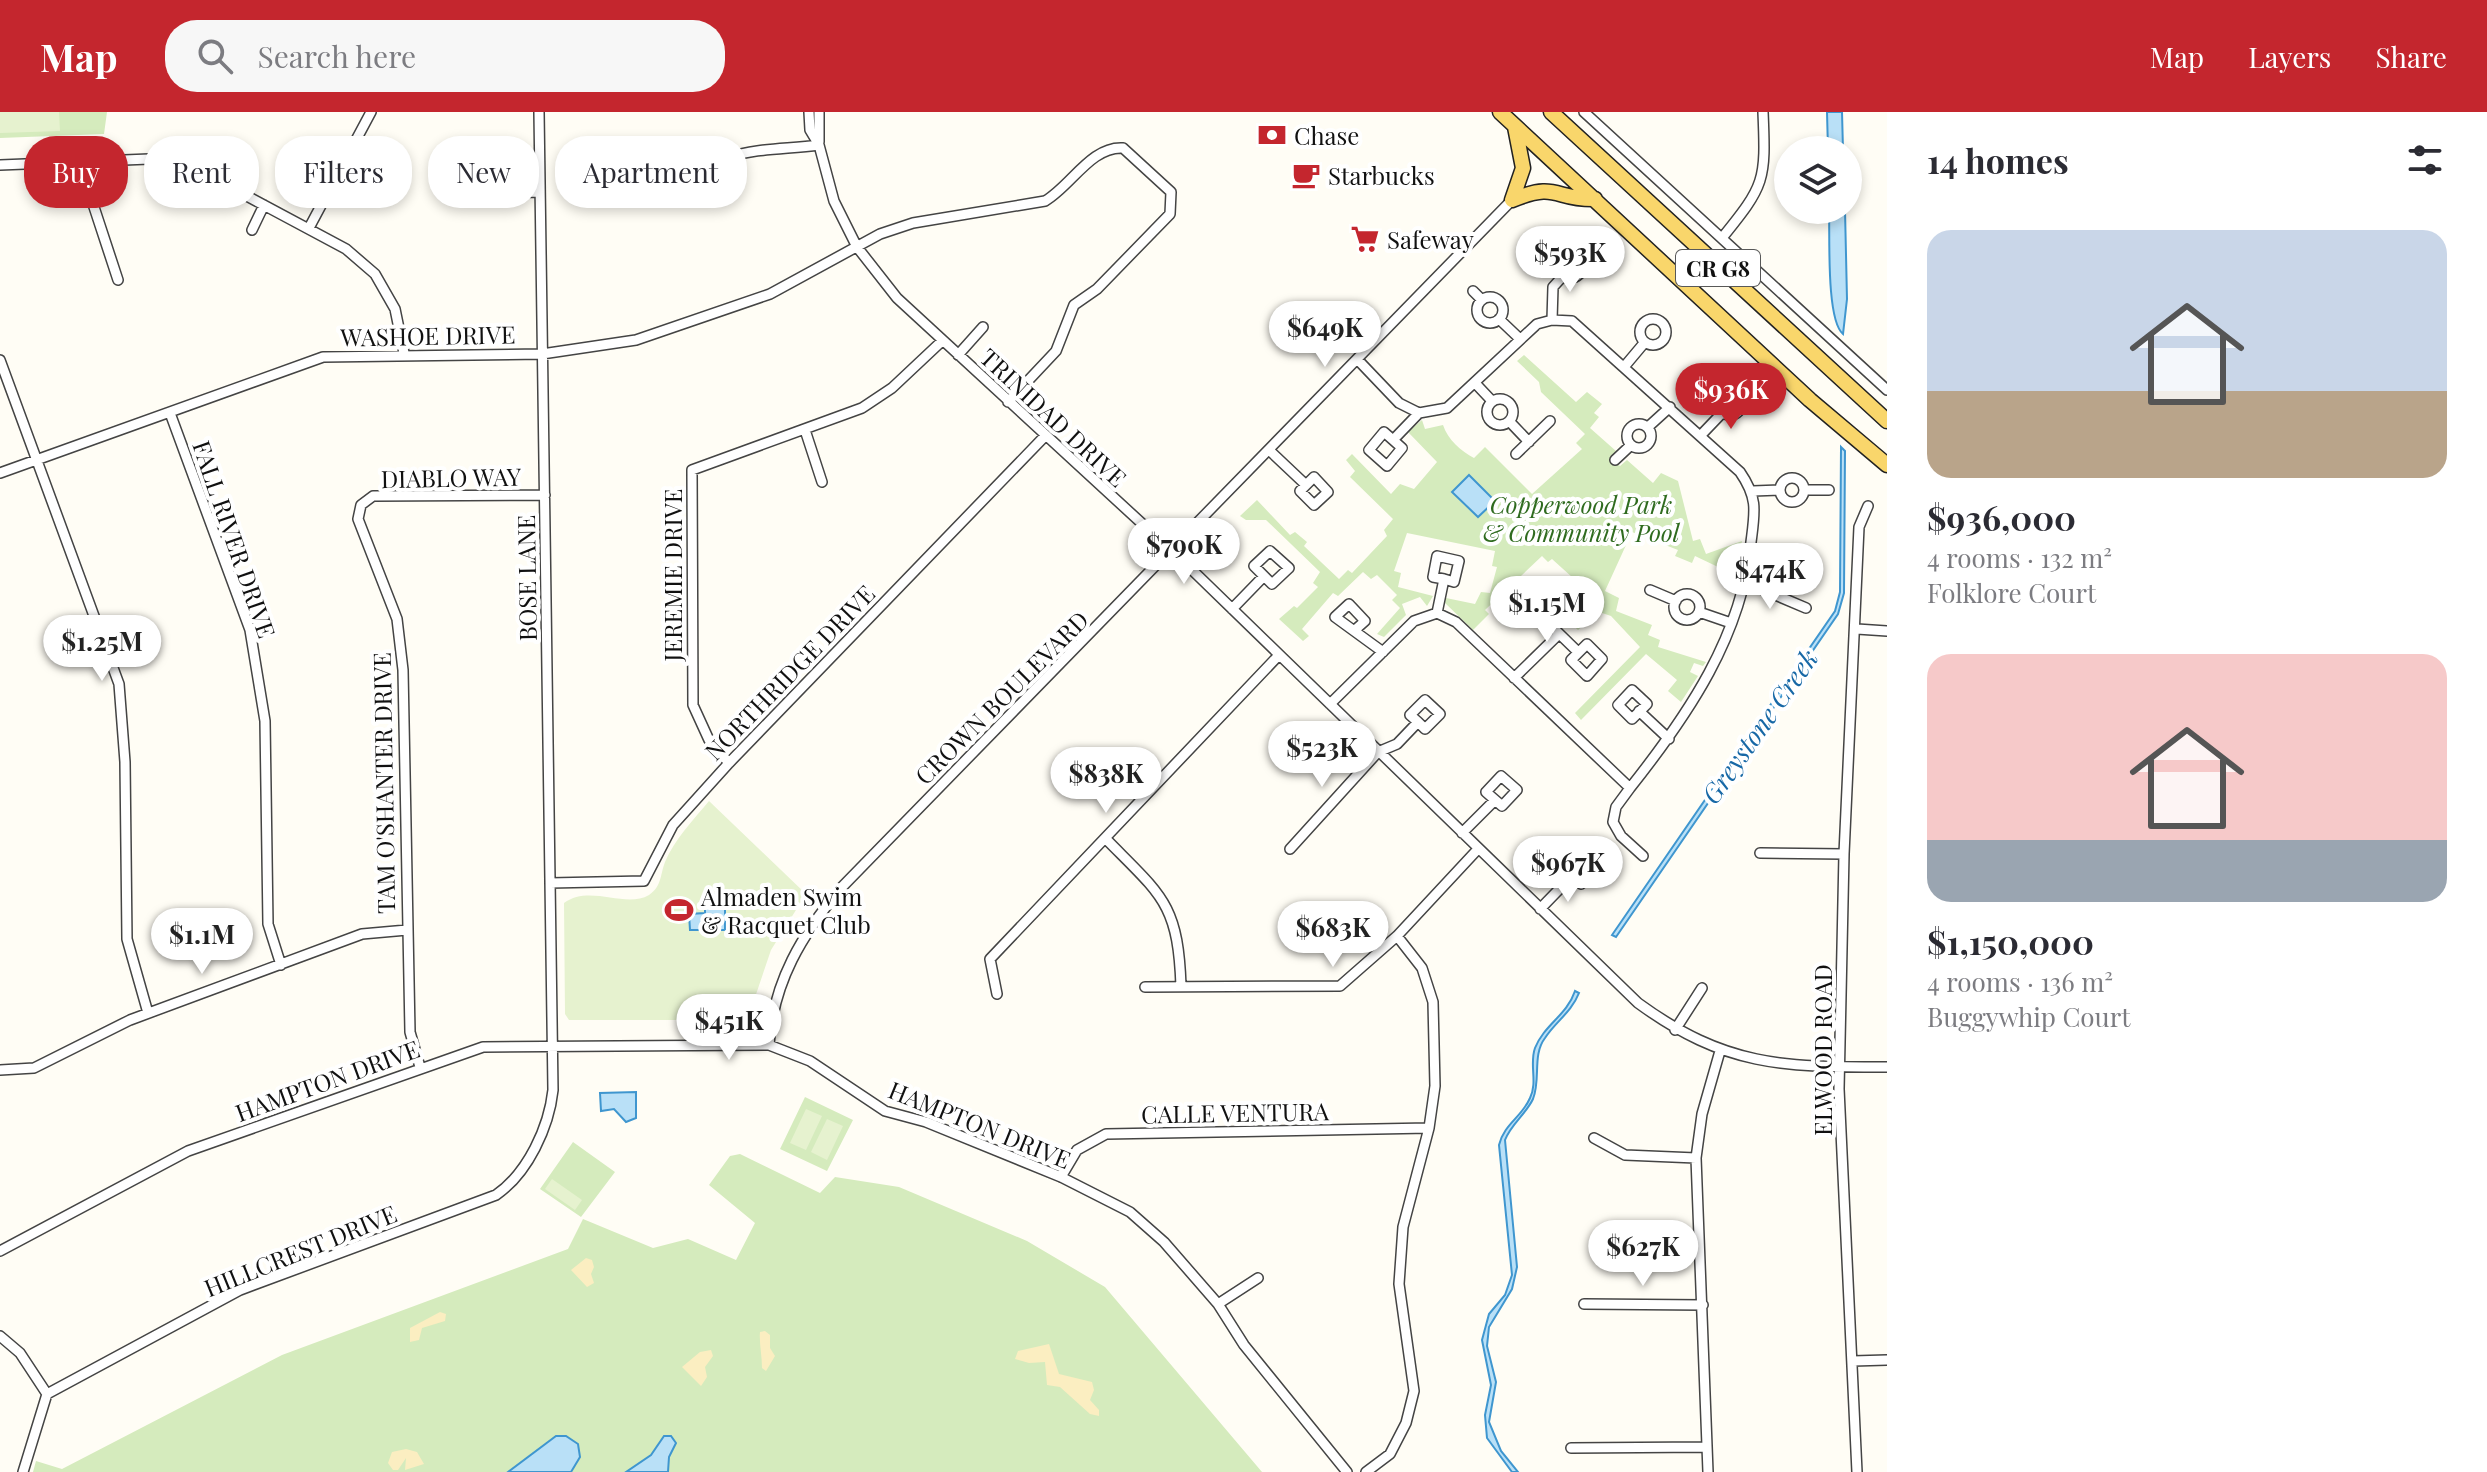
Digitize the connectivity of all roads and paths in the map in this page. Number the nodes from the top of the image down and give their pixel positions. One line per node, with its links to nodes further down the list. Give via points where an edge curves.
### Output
1 (371, 112): 21 (street)
2 (539, 112): 10 (street, BOSE LANE)
3 (809, 112): 11 (street, TRINIDAD DRIVE, via 810,130)
4 (819, 112): 11 (street, TRINIDAD DRIVE)
5 (1500, 112): 9 (main road, CR G8)
6 (1551, 112): 53 (main road, CR G8)
7 (1584, 112): 23 (street)
8 (1763, 112): 23 (street, via 1763,173 1756,196)
9 (1515, 127): 17 (main road, CR G8); 18 (main road, via 1523,168)
10 (539, 136)
11 (819, 145): 12 (street); 24 (street, TRINIDAD DRIVE, via 834,201)
12 (747, 153)
13 (128, 162): 19 (street, via 169,161)
14 (24, 164): 15 (street)
15 (0, 165)
16 (539, 192): 36 (street, BOSE LANE)
17 (1595, 199): 18 (main road, via 1544,189); 65 (main road, CR G8)
18 (1512, 200): 38 (street, CROWN BOULEVARD)
19 (264, 205): 21 (street); 22 (street)
20 (94, 208): 26 (street)
21 (309, 228): 35 (street, via 375,274 395,309)
22 (252, 230)
23 (1722, 238): 43 (street)
24 (857, 247): 33 (street, TRINIDAD DRIVE, via 897,298); 36 (street, WASHOE DRIVE, via 770,294 636,340); 46 (street, WASHOE DRIVE, via 913,223 1045,201 1102,151 1114,147 1127,151 1171,192 1170,214 1097,289 1074,305 1056,351)
25 (1563, 276): 25 (street, via 1559,257 1581,249 1582,270 1571,278); 30 (street, via 1553,287)
26 (118, 280)
27 (1473, 291): 28 (street)
28 (1482, 300): 29 (street, via 1490,296 1502,303); 29 (street, via 1477,311 1481,319)
29 (1499, 319): 32 (street)
30 (1552, 320): 32 (street); 40 (street, via 1572,321)
31 (983, 327): 37 (street)
32 (1519, 338): 41 (street)
33 (942, 341): 37 (street, TRINIDAD DRIVE); 55 (street, JEREMIE DRIVE, via 862,408)
34 (1645, 342): 34 (street, via 1644,323 1664,318 1663,340); 40 (street)
35 (404, 353): 36 (street, WASHOE DRIVE); 49 (street, WASHOE DRIVE, via 323,357)
36 (542, 354): 73 (street, BOSE LANE)
37 (958, 355): 46 (street, TRINIDAD DRIVE)
38 (1357, 359): 50 (street, via 1399,403); 61 (street, CROWN BOULEVARD)
39 (0, 360): 63 (street)
40 (1624, 367): 47 (street)
41 (1475, 383): 45 (street); 50 (street, via 1447,408)
42 (1746, 384): 44 (street)
43 (1887, 390)
44 (1738, 393): 48 (street, via 1722,394 1718,401); 48 (street, via 1740,410 1733,415)
45 (1492, 401): 51 (street, via 1511,405); 51 (street, via 1487,408 1490,420 1502,425)
46 (1008, 402): 57 (street, TRINIDAD DRIVE)
47 (1670, 407): 54 (street); 56 (street)
48 (1723, 412): 56 (street)
49 (170, 413): 63 (street, WASHOE DRIVE); 116 (street, FALL RIVER DRIVE, via 250,630 265,721 268,924)
50 (1419, 413): 58 (street)
51 (1509, 421): 59 (street)
52 (1550, 421): 59 (street)
53 (1887, 421)
54 (1648, 427): 60 (street, via 1648,443); 60 (street, via 1630,428)
55 (805, 430): 67 (street); 101 (street, JEREMIE DRIVE, via 692,470 693,705 709,740)
56 (1701, 435): 72 (street)
57 (1045, 436): 76 (street, TRINIDAD DRIVE); 101 (street, NORTHRIDGE DRIVE)
58 (1393, 440)
59 (1529, 442): 62 (street)
60 (1631, 445): 64 (street)
61 (1269, 450): 68 (street); 76 (street, CROWN BOULEVARD)
62 (1516, 454)
63 (37, 459): 66 (street, WASHOE DRIVE); 121 (street, via 119,684 127,939)
64 (1615, 460)
65 (1887, 465)
66 (0, 473)
67 (822, 482)
68 (1306, 485)
69 (1780, 490): 70 (street, via 1794,478); 70 (street, via 1782,498 1793,502); 72 (street)
70 (1805, 490): 71 (street)
71 (1829, 490)
72 (1753, 491): 79 (street)
73 (545, 495): 74 (street, DIABLO WAY, via 373,496); 112 (street, BOSE LANE)
74 (361, 505): 114 (street, TAM O'SHANTER DRIVE, via 358,519 397,619 402,657)
75 (1868, 506): 89 (street, ELWOOD ROAD, via 1859,527)
76 (1171, 552): 83 (street, TRINIDAD DRIVE); 124 (street, CROWN BOULEVARD, via 812,922 783,977)
77 (1264, 576): 83 (street)
78 (1444, 579): 85 (street)
79 (1747, 583): 82 (street); 87 (street)
80 (1650, 590): 81 (street)
81 (1676, 601): 84 (street, via 1691,594 1700,603); 84 (street, via 1682,619)
82 (1806, 608)
83 (1232, 609): 94 (street, TRINIDAD DRIVE)
84 (1699, 612): 87 (street)
85 (1437, 613): 92 (street, via 1414,621); 95 (street, via 1456,622)
86 (1538, 613): 91 (street)
87 (1731, 623): 99 (street, via 1706,680)
88 (1356, 629): 92 (street)
89 (1857, 629): 90 (street); 109 (street, ELWOOD ROAD)
90 (1887, 631)
91 (1559, 634): 93 (street); 95 (street)
92 (1383, 652): 97 (street)
93 (1578, 652)
94 (1279, 655): 97 (street, TRINIDAD DRIVE); 105 (street)
95 (1514, 678): 102 (street)
96 (1615, 688): 99 (street, via 1625,698 1632,690 1647,704 1639,711)
97 (1330, 704): 100 (street, TRINIDAD DRIVE)
98 (1418, 722): 100 (street, via 1397,744)
99 (1669, 739): 102 (street)
100 (1378, 752): 104 (street, TRINIDAD DRIVE); 106 (street)
101 (729, 763): 112 (street, NORTHRIDGE DRIVE, via 673,825 644,881)
102 (1630, 788): 110 (street, via 1616,807 1613,822)
103 (1495, 800): 104 (street)
104 (1462, 833): 107 (street, TRINIDAD DRIVE)
105 (1106, 839): 117 (street, via 1164,898 1179,938); 120 (street, via 990,959)
106 (1290, 849)
107 (1478, 849): 113 (street, TRINIDAD DRIVE); 115 (street)
108 (1760, 853): 109 (street)
109 (1844, 854): 127 (street, ELWOOD ROAD)
110 (1643, 856)
111 (1572, 876): 113 (street)
112 (550, 883): 123 (street, BOSE LANE)
113 (1540, 909): 122 (street, TRINIDAD DRIVE, via 1638,1003)
114 (407, 930): 116 (street, via 362,934); 126 (street, TAM O'SHANTER DRIVE, via 410,1032)
115 (1397, 936): 117 (street, via 1340,986); 130 (street, via 1422,968 1433,1002 1435,1086)
116 (281, 965): 121 (street)
117 (1181, 986): 118 (street)
118 (1145, 987)
119 (1702, 988): 122 (street)
120 (997, 994)
121 (148, 1013): 129 (street, via 34,1068)
122 (1675, 1030): 125 (street, TRINIDAD DRIVE)
123 (552, 1044): 124 (street, HAMPTON DRIVE); 126 (street, HAMPTON DRIVE, via 483,1047); 142 (street, HILLCREST DRIVE, via 549,1111 522,1172 503,1191 240,1290)
124 (769, 1045): 133 (street, HAMPTON DRIVE, via 810,1061 885,1111 926,1122)
125 (1720, 1051): 127 (street, TRINIDAD DRIVE, via 1756,1062); 132 (street)
126 (420, 1067): 134 (street, HAMPTON DRIVE, via 188,1151)
127 (1841, 1067): 128 (street, TRINIDAD DRIVE); 141 (street, ELWOOD ROAD)
128 (1887, 1067)
129 (0, 1070)
130 (1429, 1128): 133 (street, CALLE VENTURA, via 1106,1134 1077,1150); 147 (street, via 1403,1227 1399,1284 1414,1391 1390,1454)
131 (1594, 1138): 132 (street, via 1625,1155)
132 (1696, 1158): 138 (street)
133 (1061, 1177): 136 (street, HAMPTON DRIVE, via 1130,1212)
134 (0, 1251)
135 (1258, 1278): 136 (street)
136 (1218, 1304): 146 (street, HAMPTON DRIVE, via 1244,1345)
137 (1584, 1304): 138 (street)
138 (1703, 1305): 143 (street)
139 (0, 1336): 142 (street, via 20,1353)
140 (1887, 1360): 141 (street)
141 (1853, 1361): 149 (street, ELWOOD ROAD)
142 (47, 1394): 145 (street)
143 (1707, 1447): 144 (street); 148 (street)
144 (1571, 1448)
145 (23, 1472)
146 (1347, 1472)
147 (1366, 1472)
148 (1708, 1472)
149 (1857, 1472)

